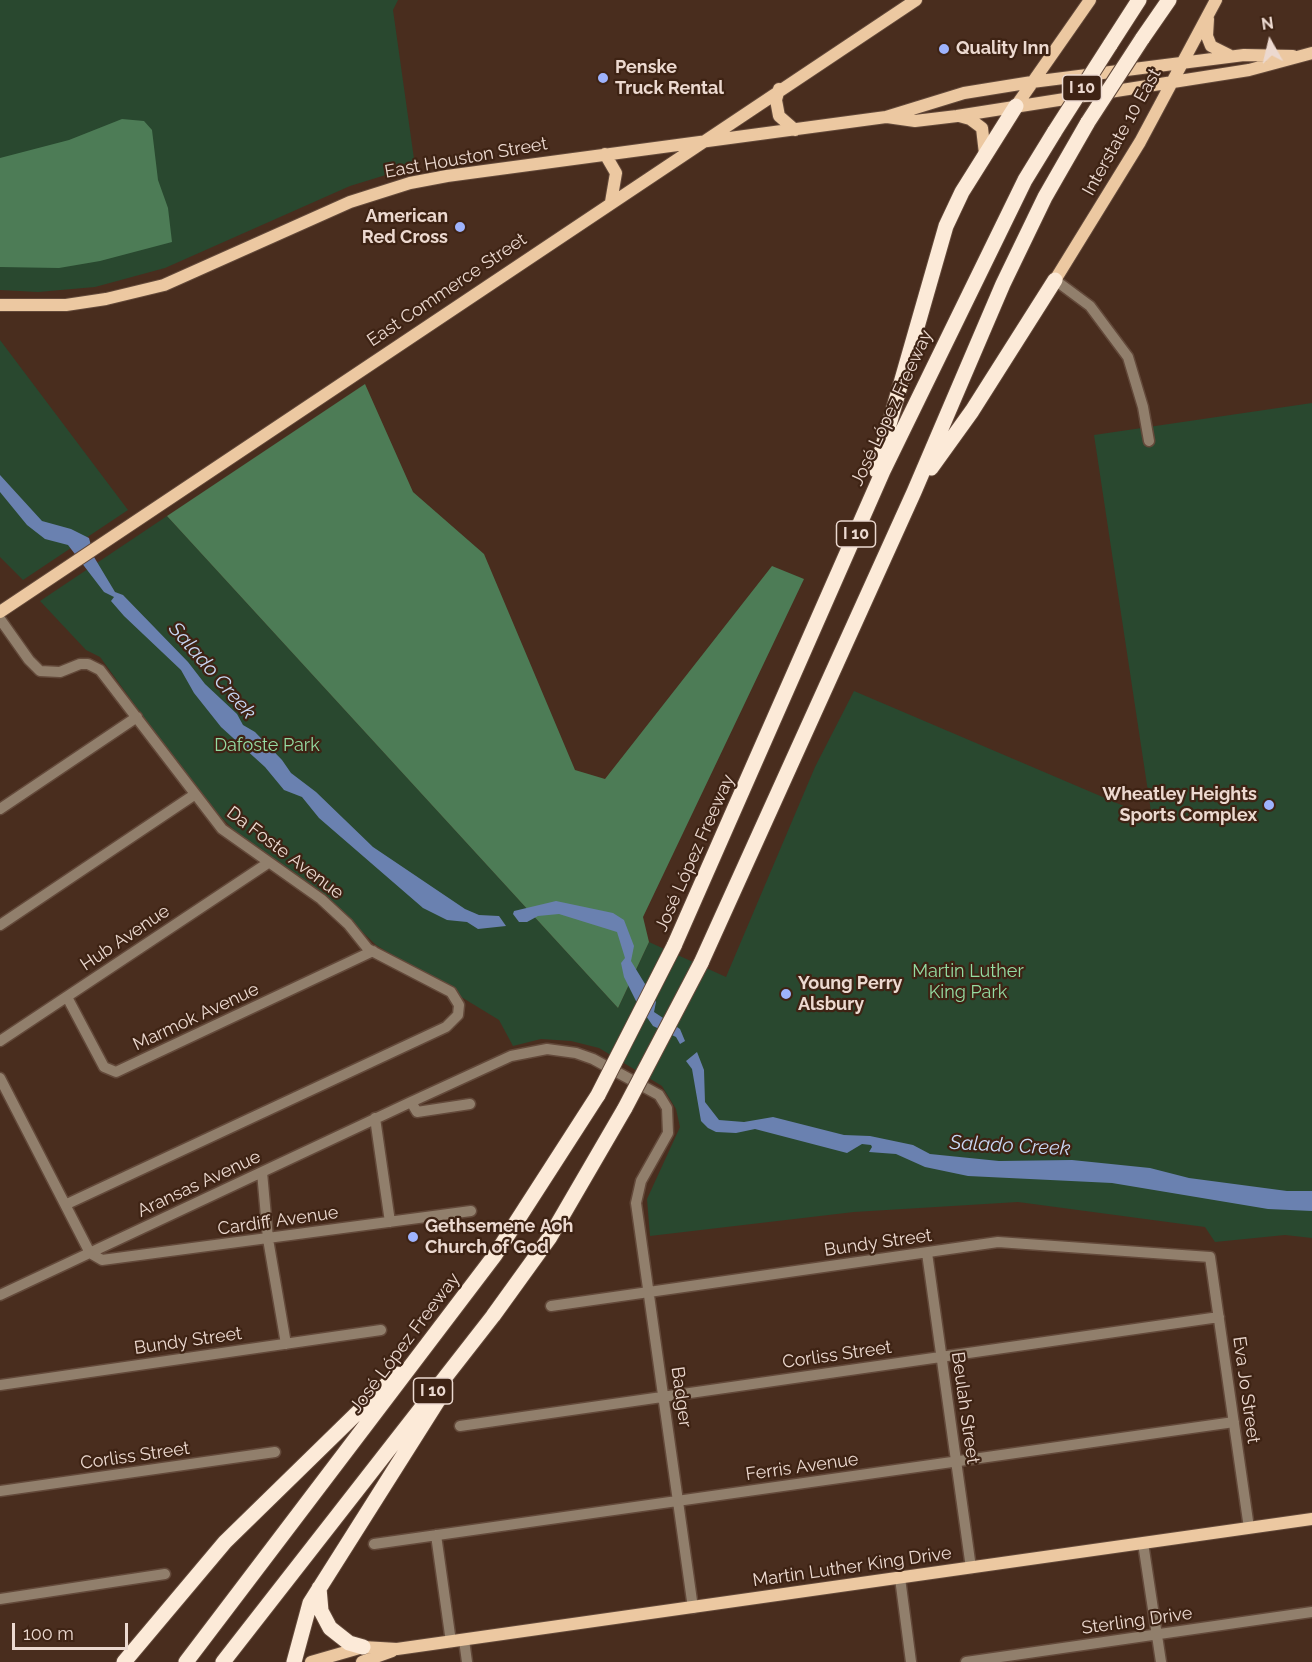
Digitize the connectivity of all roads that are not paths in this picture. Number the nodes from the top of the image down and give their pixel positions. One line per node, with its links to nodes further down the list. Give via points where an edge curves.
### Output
1 (916, 0): 13 (main road, East Commerce Street)
2 (1090, 0): 11 (main road)
3 (1139, 0): 26 (highway, José López Freeway / I 10, bridge, via 1025,180)
4 (1168, 0): 25 (highway, I 10, bridge, via 1088,122 1045,197 1003,284)
5 (1216, 0): 6 (main road, Interstate 10 East)
6 (1208, 17): 8 (main road, via 1211,46); 10 (main road, Interstate 10 East)
7 (1312, 52): 9 (main road, East Houston Street)
8 (1233, 56): 9 (main road, East Houston Street); 10 (main road, East Houston Street)
9 (1293, 56): 12 (main road, East Houston Street, via 1249,70)
10 (1182, 62): 11 (main road, East Houston Street); 12 (main road, Interstate 10 East)
11 (1032, 82): 14 (main road); 16 (main road, East Houston Street, via 964,93)
12 (1170, 83): 14 (main road, East Houston Street); 22 (main road, Interstate 10 East, via 1140,142)
13 (779, 89): 17 (main road, via 779,116); 18 (main road, East Commerce Street)
14 (1016, 106): 15 (main road, East Houston Street); 20 (highway)
15 (957, 116): 16 (main road, East Houston Street, via 915,121); 20 (main road, via 982,128)
16 (886, 117): 17 (main road, East Houston Street)
17 (795, 130): 18 (main road, East Houston Street)
18 (699, 142): 19 (main road, East Houston Street); 21 (main road, East Commerce Street)
19 (604, 154): 21 (main road, via 616,173); 23 (main road, East Houston Street, via 447,176 381,192 340,206 164,285 138,292 66,305)
20 (985, 154): 26 (highway, via 946,226)
21 (611, 202): 27 (main road, East Commerce Street)
22 (1054, 279): 24 (street, via 1090,306 1128,357); 25 (highway, via 972,411)
23 (0, 305)
24 (1149, 441)
25 (914, 492): 53 (highway, I 10, bridge, via 701,963 626,1108 550,1237)
26 (860, 526): 57 (highway, José López Freeway / I 10, bridge, via 674,946 598,1095 495,1256)
27 (0, 612)
28 (0, 619): 29 (street, Da Foste Avenue, via 40,671 60,672 80,664 94,667)
29 (137, 717): 30 (street, Da Foste Avenue); 31 (street)
30 (194, 795): 32 (street, Da Foste Avenue, via 222,829); 33 (street)
31 (0, 809)
32 (268, 862): 34 (street, Da Foste Avenue, via 332,908); 35 (street, Hub Avenue)
33 (0, 925)
34 (373, 951): 35 (street, Marmok Avenue, via 116,1072 104,1067); 43 (street, Da Foste Avenue, via 451,992 459,1005 455,1019 446,1027)
35 (67, 997): 36 (street, Hub Avenue)
36 (0, 1041)
37 (0, 1078): 43 (street)
38 (411, 1102): 39 (street, via 417,1112); 40 (street, Aransas Avenue); 42 (street, Aransas Avenue, via 529,1050 556,1049 586,1056 653,1092 667,1108 668,1132)
39 (470, 1104)
40 (375, 1119): 41 (street, Aransas Avenue); 45 (street)
41 (262, 1172): 46 (street); 47 (street, Aransas Avenue)
42 (638, 1191): 51 (street, Badger, via 636,1203)
43 (67, 1204): 47 (street)
44 (471, 1211): 45 (street, Cardiff Avenue)
45 (390, 1222): 46 (street, Cardiff Avenue)
46 (268, 1239): 47 (street, Cardiff Avenue, via 102,1260); 56 (street)
47 (90, 1253): 50 (street, Aransas Avenue)
48 (927, 1253): 49 (street, Bundy Street, via 1009,1241); 51 (street, Bundy Street); 58 (street, Beulah Street)
49 (1210, 1257): 54 (street, Eva Jo Street)
50 (2, 1291)
51 (649, 1292): 52 (street, Bundy Street); 60 (street, Badger)
52 (551, 1306)
53 (493, 1316): 75 (highway); 85 (highway, I 10)
54 (1219, 1317): 58 (street, Corliss Street); 61 (street, Eva Jo Street)
55 (381, 1330): 56 (street, Bundy Street)
56 (286, 1344): 59 (street, Bundy Street)
57 (424, 1350): 83 (highway, via 252,1514 183,1589); 84 (highway, José López Freeway / I 10)
58 (941, 1357): 60 (street, Corliss Street); 64 (street, Beulah Street)
59 (0, 1385)
60 (664, 1396): 62 (street, Corliss Street); 66 (street, Badger)
61 (1234, 1422): 64 (street, Ferris Avenue); 68 (street, Eva Jo Street)
62 (460, 1426)
63 (275, 1452): 65 (street, Corliss Street)
64 (957, 1462): 66 (street, Ferris Avenue); 72 (street, Beulah Street)
65 (0, 1491)
66 (679, 1501): 69 (street, Ferris Avenue); 77 (street, Badger)
67 (1312, 1519): 68 (main road, Martin Luther King Drive)
68 (1249, 1528): 70 (main road, Martin Luther King Drive)
69 (435, 1535): 71 (street, Ferris Avenue); 81 (street)
70 (1143, 1543): 72 (main road, Martin Luther King Drive); 79 (street)
71 (374, 1544)
72 (972, 1568): 74 (main road, Martin Luther King Drive)
73 (165, 1574): 76 (street)
74 (900, 1578): 77 (main road, Martin Luther King Drive); 89 (street)
75 (319, 1588): 82 (highway, via 321,1611 330,1628); 86 (highway, via 303,1623)
76 (0, 1599)
77 (693, 1608): 80 (main road, Martin Luther King Drive)
78 (1312, 1612): 79 (street, Sterling Drive)
79 (1157, 1635): 90 (street, Sterling Drive); 91 (street)
80 (464, 1640): 81 (main road, Martin Luther King Drive); 88 (street)
81 (451, 1642): 82 (main road, Martin Luther King Drive)
82 (362, 1655): 87 (main road, Martin Luther King Drive)
83 (124, 1662)
84 (186, 1662)
85 (223, 1662)
86 (294, 1662)
87 (311, 1662)
88 (467, 1662)
89 (912, 1662)
90 (966, 1662)
91 (1161, 1662)

